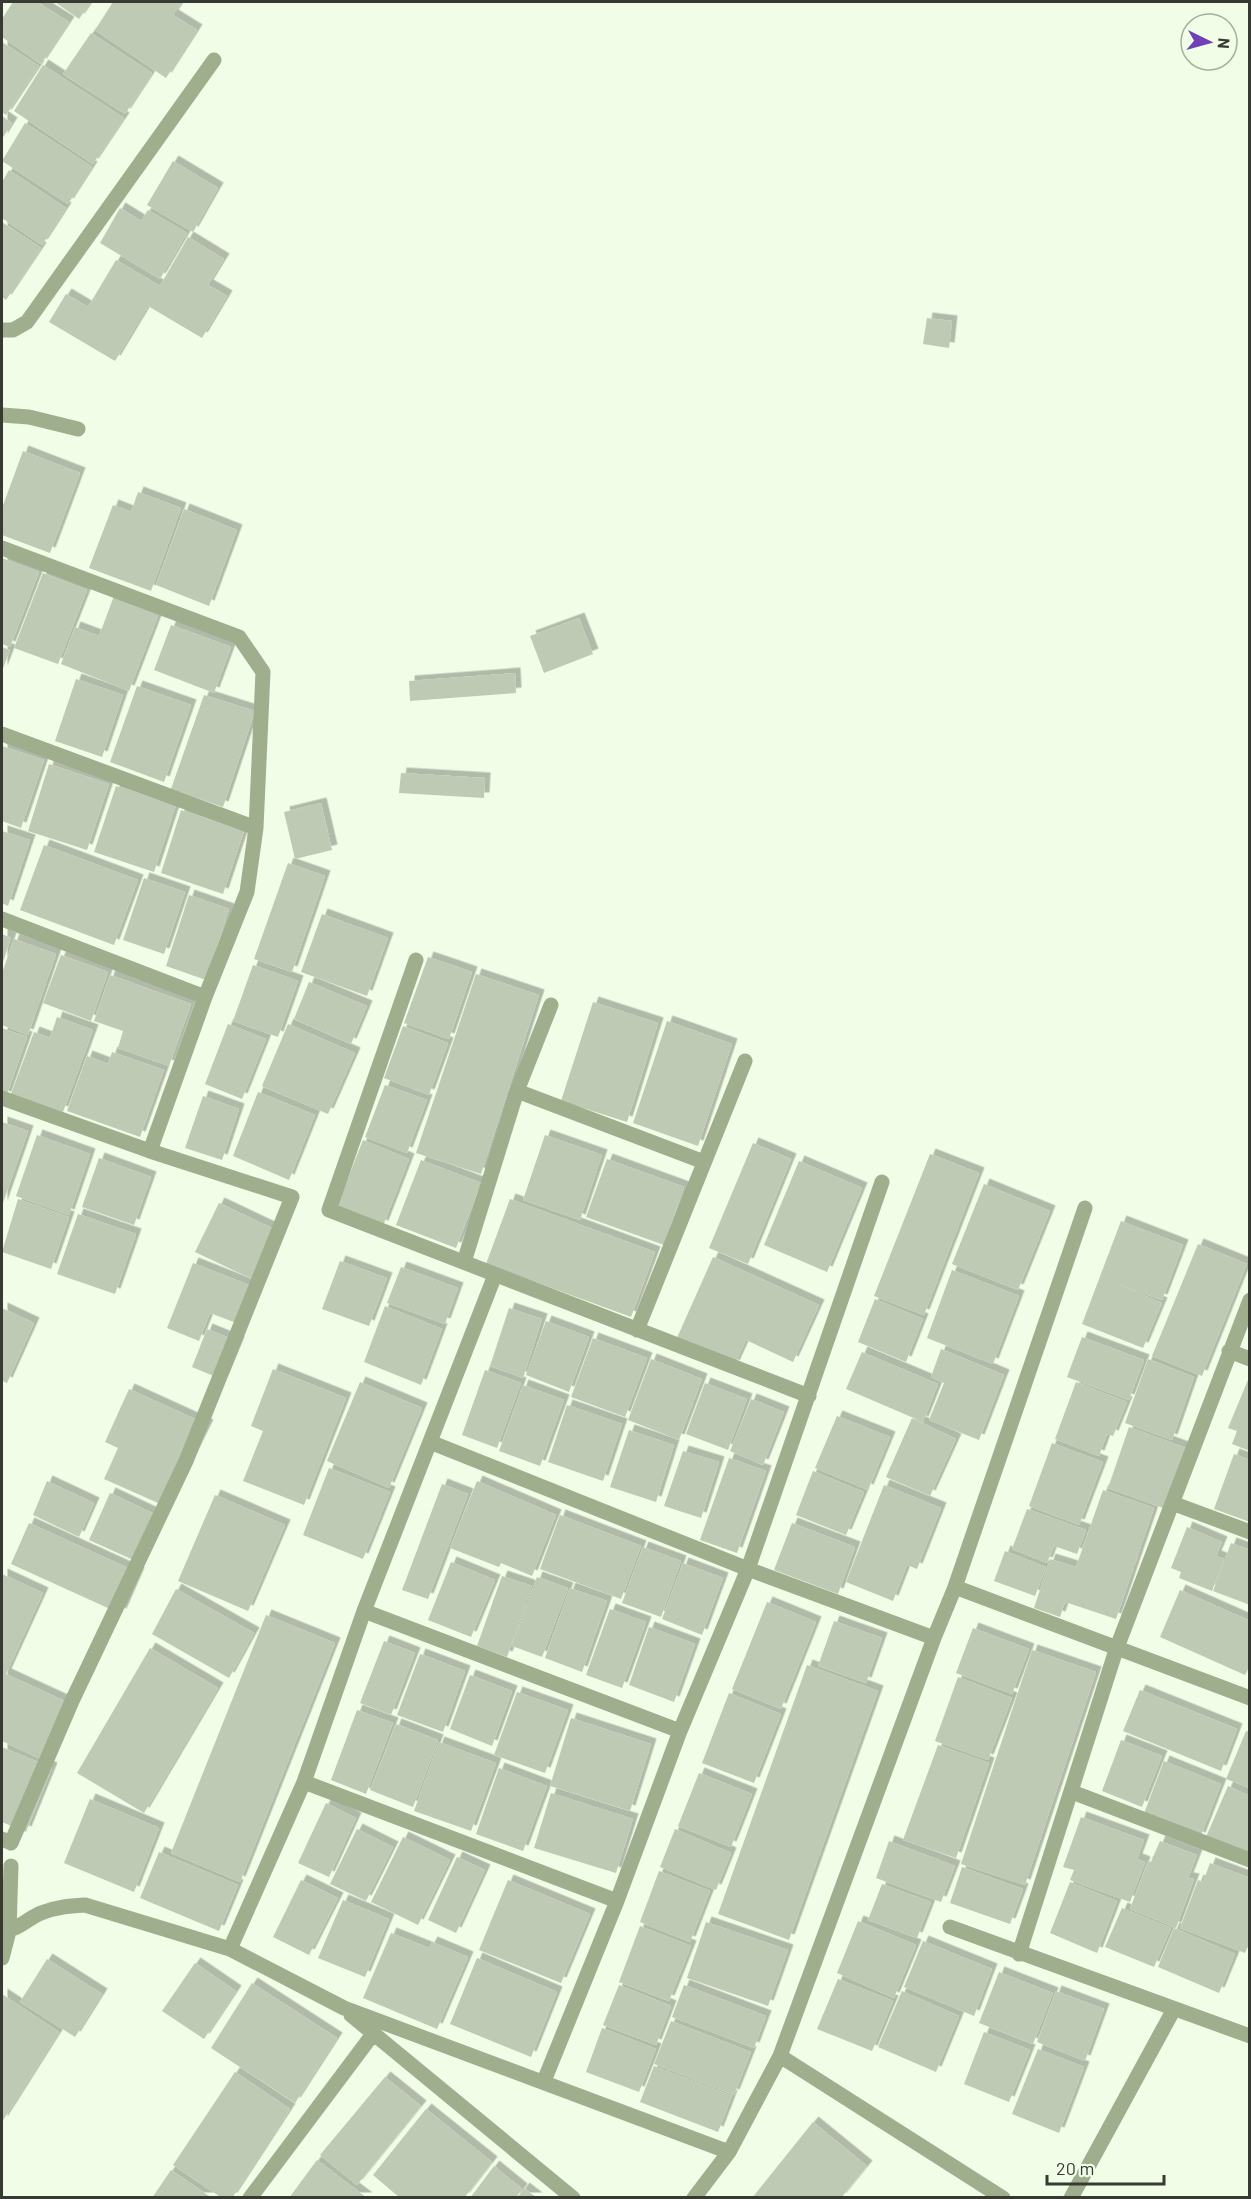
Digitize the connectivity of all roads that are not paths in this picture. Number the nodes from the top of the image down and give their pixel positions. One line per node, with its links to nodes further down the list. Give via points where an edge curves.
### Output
1 (214, 60): 2 (street, via 27,322 13,330)
2 (2, 330)
3 (2, 415): 4 (street)
4 (78, 429)
5 (2, 548): 7 (street, via 240,637 262,672)
6 (2, 734): 7 (street)
7 (256, 828): 10 (street, via 247,892)
8 (2, 918): 10 (street)
9 (416, 960): 19 (street, via 329,1210)
10 (205, 997): 15 (street)
11 (552, 1005): 13 (street)
12 (745, 1061): 16 (street)
13 (517, 1091): 16 (street); 19 (street)
14 (2, 1098): 15 (street)
15 (150, 1151): 38 (street, via 292,1197 186,1461 77,1690 11,1843)
16 (704, 1162): 22 (street)
17 (882, 1182): 25 (street)
18 (1085, 1208): 30 (street)
19 (464, 1262): 20 (street)
20 (495, 1275): 22 (street); 26 (street)
21 (1250, 1300): 23 (street)
22 (638, 1330): 25 (street)
23 (1229, 1351): 24 (street); 27 (street)
24 (1250, 1359)
25 (809, 1396): 29 (street)
26 (430, 1442): 29 (street); 31 (street)
27 (1172, 1503): 28 (street); 33 (street)
28 (1250, 1532)
29 (748, 1569): 32 (street); 35 (street)
30 (955, 1587): 32 (street); 33 (street)
31 (364, 1611): 35 (street); 36 (street)
32 (934, 1638): 51 (street)
33 (1116, 1650): 34 (street); 37 (street)
34 (1250, 1698)
35 (680, 1731): 41 (street)
36 (304, 1782): 41 (street); 44 (street)
37 (1072, 1792): 39 (street); 45 (street)
38 (2, 1839)
39 (1250, 1860)
40 (11, 1866): 43 (street)
41 (617, 1901): 52 (street)
42 (950, 1927): 45 (street)
43 (5, 1931): 44 (street, via 55,1908 85,1905); 46 (street)
44 (231, 1949): 47 (street)
45 (1019, 1954): 48 (street)
46 (2, 1958)
47 (344, 2008): 49 (street); 52 (street)
48 (1174, 2009): 50 (street); 58 (street)
49 (373, 2034): 54 (street); 55 (street)
50 (1250, 2036)
51 (780, 2056): 53 (street); 57 (street)
52 (544, 2081): 53 (street)
53 (729, 2152): 56 (street)
54 (250, 2198)
55 (573, 2198)
56 (694, 2198)
57 (1003, 2198)
58 (1071, 2198)

